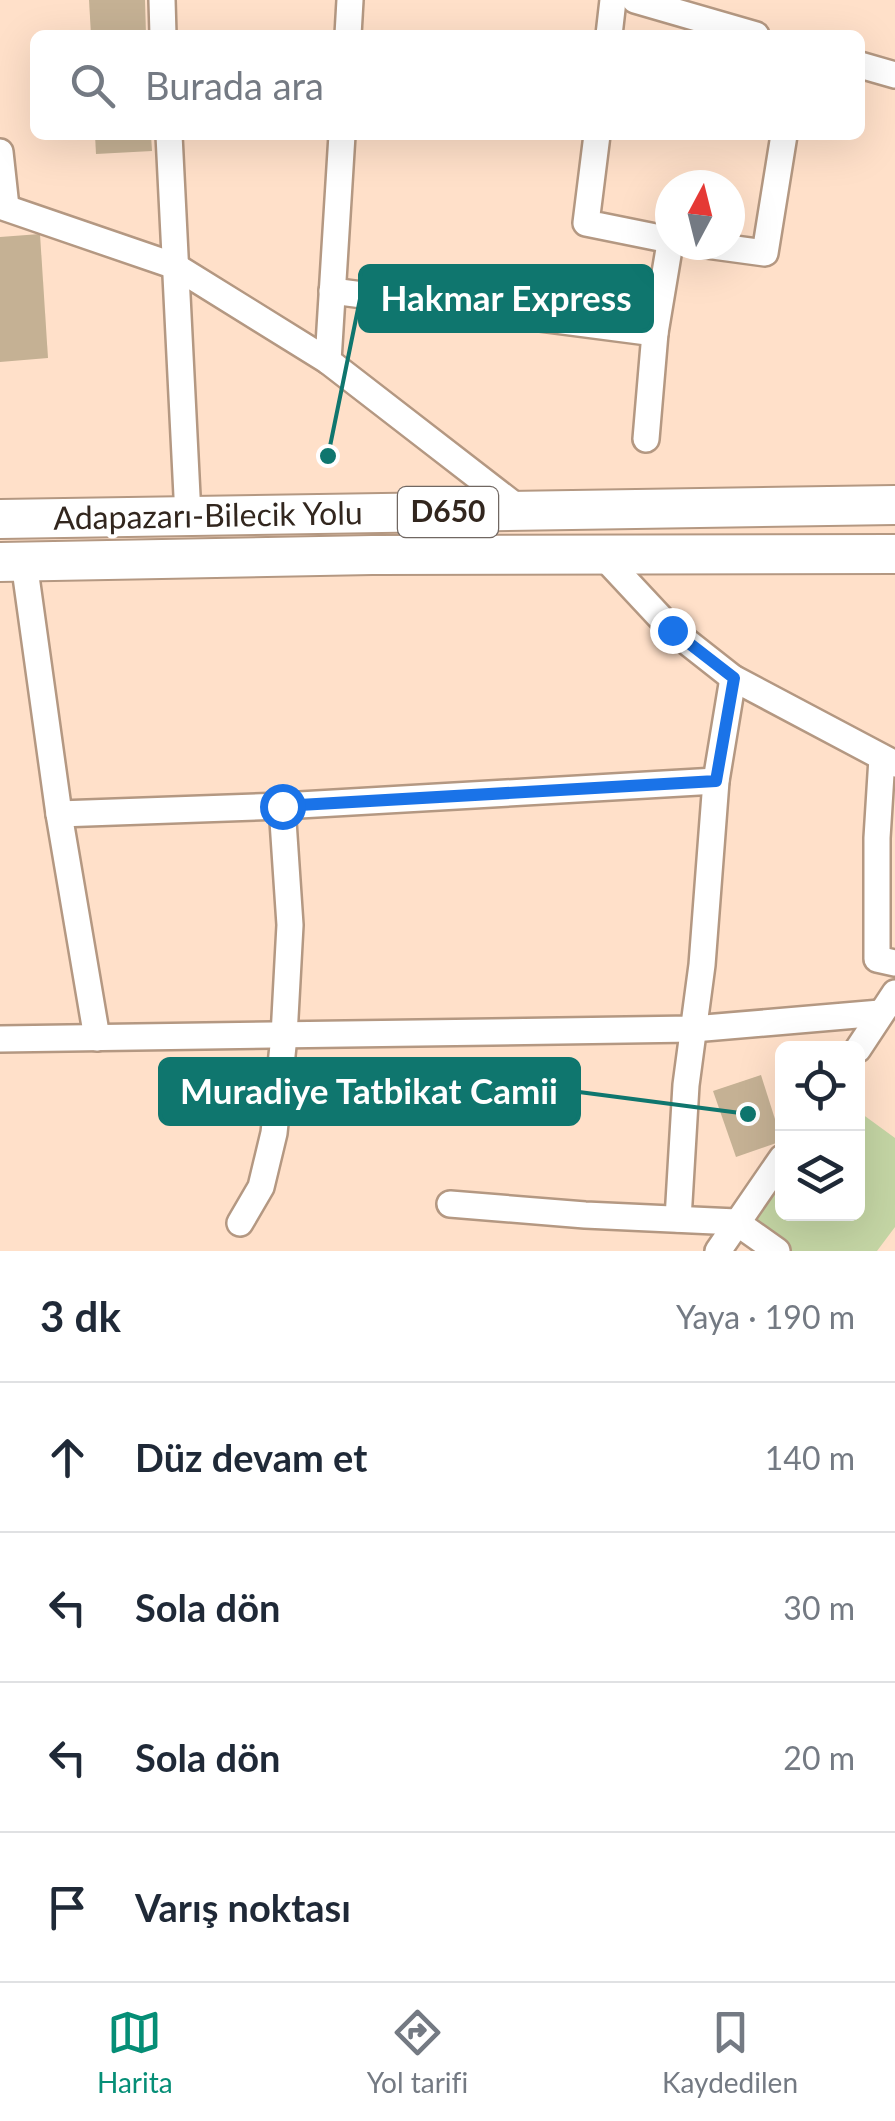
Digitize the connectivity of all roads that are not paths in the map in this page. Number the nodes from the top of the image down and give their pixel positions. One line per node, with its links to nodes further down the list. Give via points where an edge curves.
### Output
1 (162, 0): 5 (street)
2 (350, 0): 6 (street)
3 (613, 0): 7 (street)
4 (634, 0): 8 (street)
5 (163, 30)
6 (348, 30)
7 (609, 30)
8 (739, 30)
9 (865, 66): 10 (street)
10 (895, 75)
11 (168, 140): 20 (street)
12 (342, 140): 21 (street)
13 (596, 140): 17 (street, via 586,223)
14 (783, 140): 18 (street, via 765,253)
15 (0, 152): 16 (street)
16 (3, 207): 20 (street)
17 (655, 238)
18 (745, 250)
19 (667, 260): 22 (street)
20 (175, 266): 23 (street); 27 (street)
21 (332, 290): 22 (street); 23 (street)
22 (656, 333): 24 (street)
23 (328, 362): 26 (street)
24 (646, 440)
25 (895, 505): 26 (highway, Adapazarı-Bilecik Yolu / D650)
26 (522, 511): 27 (highway, Adapazarı-Bilecik Yolu / D650)
27 (188, 516): 28 (highway, Adapazarı-Bilecik Yolu / D650)
28 (0, 519)
29 (895, 554): 30 (highway, Adapazarı-Bilecik Yolu / D650)
30 (602, 555): 31 (highway, Adapazarı-Bilecik Yolu / D650); 32 (street, via 672,630)
31 (12, 562): 36 (street)
32 (734, 678): 33 (street); 34 (street)
33 (889, 761): 37 (street, via 876,838 877,959)
34 (716, 781): 35 (street); 39 (street)
35 (282, 806): 36 (street); 40 (street, via 290,925)
36 (59, 814): 42 (street)
37 (895, 963)
38 (888, 1003): 39 (street); 43 (street)
39 (693, 1029): 40 (street); 46 (street)
40 (284, 1036): 42 (street); 48 (street, via 274,1133 261,1187)
41 (0, 1038): 42 (street)
42 (96, 1038)
43 (863, 1041)
44 (775, 1168): 47 (street)
45 (450, 1204): 46 (street)
46 (678, 1219): 47 (street)
47 (736, 1222): 49 (street); 50 (street)
48 (240, 1223)
49 (718, 1251)
50 (776, 1251)

